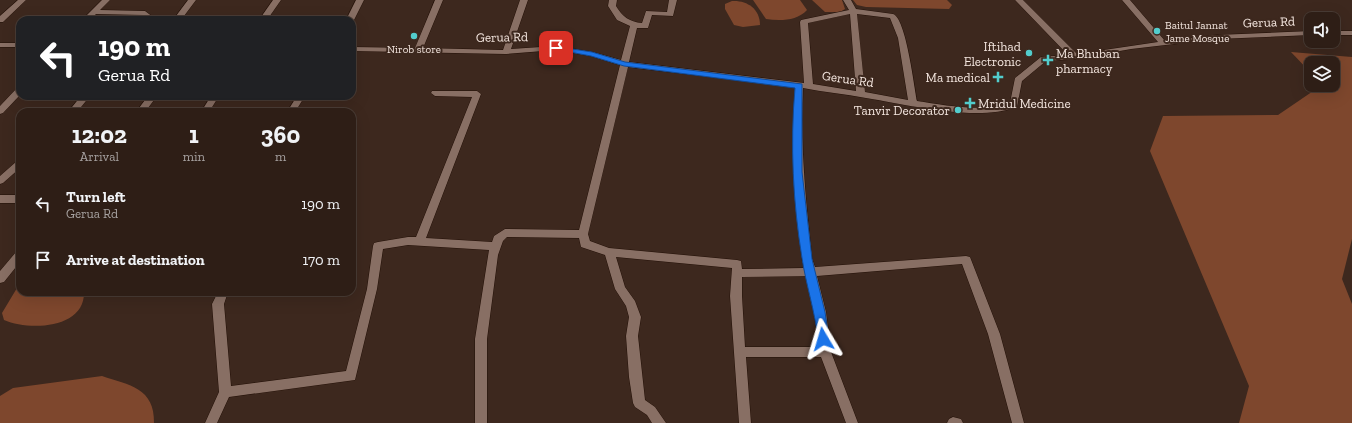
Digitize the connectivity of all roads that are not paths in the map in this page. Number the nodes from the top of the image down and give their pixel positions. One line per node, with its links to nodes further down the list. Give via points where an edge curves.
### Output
1 (22, 0): 20 (street)
2 (106, 0): 14 (street)
3 (192, 0): 17 (street)
4 (277, 0): 18 (street)
5 (360, 0): 19 (street)
6 (439, 0): 29 (street)
7 (524, 0): 30 (street)
8 (613, 0): 21 (street, via 612,6 620,18)
9 (673, 0): 21 (street, via 670,14 649,13 645,26)
10 (847, 0): 13 (street)
11 (1019, 0): 31 (street)
12 (1126, 0): 25 (street)
13 (853, 11): 33 (street, via 804,22); 36 (street); 39 (street, via 893,16 902,38)
14 (94, 12): 15 (street); 16 (street)
15 (90, 16)
16 (148, 16)
17 (180, 16)
18 (266, 16)
19 (352, 16)
20 (0, 20)
21 (634, 25): 32 (street)
22 (1304, 33): 25 (street, Gerua Rd, via 1217,37)
23 (1340, 33): 24 (street)
24 (1352, 33)
25 (1164, 44): 31 (street, Gerua Rd)
26 (0, 45): 27 (street)
27 (16, 45)
28 (356, 49): 29 (street, Gerua Rd)
29 (419, 49): 30 (street, Gerua Rd)
30 (506, 52): 32 (street, Gerua Rd, via 556,48 592,54)
31 (1075, 57): 39 (street, Gerua Rd, via 1044,59 1018,80 1014,105 1003,109 968,110)
32 (624, 64): 33 (street, Gerua Rd); 47 (street)
33 (804, 86): 36 (street, Gerua Rd); 52 (street, via 797,108 798,172 807,259)
34 (435, 92): 48 (street, via 477,94)
35 (16, 94): 42 (street)
36 (860, 94): 39 (street, Gerua Rd)
37 (82, 100): 40 (street)
38 (150, 100): 41 (street)
39 (913, 103)
40 (76, 108)
41 (143, 108)
42 (0, 111)
43 (16, 167): 44 (street)
44 (0, 181)
45 (0, 199): 46 (street)
46 (16, 199)
47 (584, 234): 49 (street, via 505,233 498,239); 50 (street, via 585,244)
48 (420, 241): 49 (street); 58 (street, via 378,246 372,289 351,376)
49 (496, 246): 60 (street, via 481,339)
50 (609, 252): 53 (street, via 737,264); 61 (street, via 620,290 631,304 635,317 632,336 640,403 651,411)
51 (16, 262): 54 (street)
52 (812, 272): 53 (street); 57 (street); 66 (street, via 966,260 994,334)
53 (737, 273): 56 (street)
54 (0, 279)
55 (221, 296): 58 (street, via 218,304)
56 (740, 352): 57 (street); 62 (street)
57 (825, 352): 63 (street)
58 (225, 392): 59 (street)
59 (211, 423)
60 (481, 423)
61 (660, 423)
62 (745, 423)
63 (852, 423)
64 (953, 423): 65 (street)
65 (957, 423)
66 (1018, 423)

